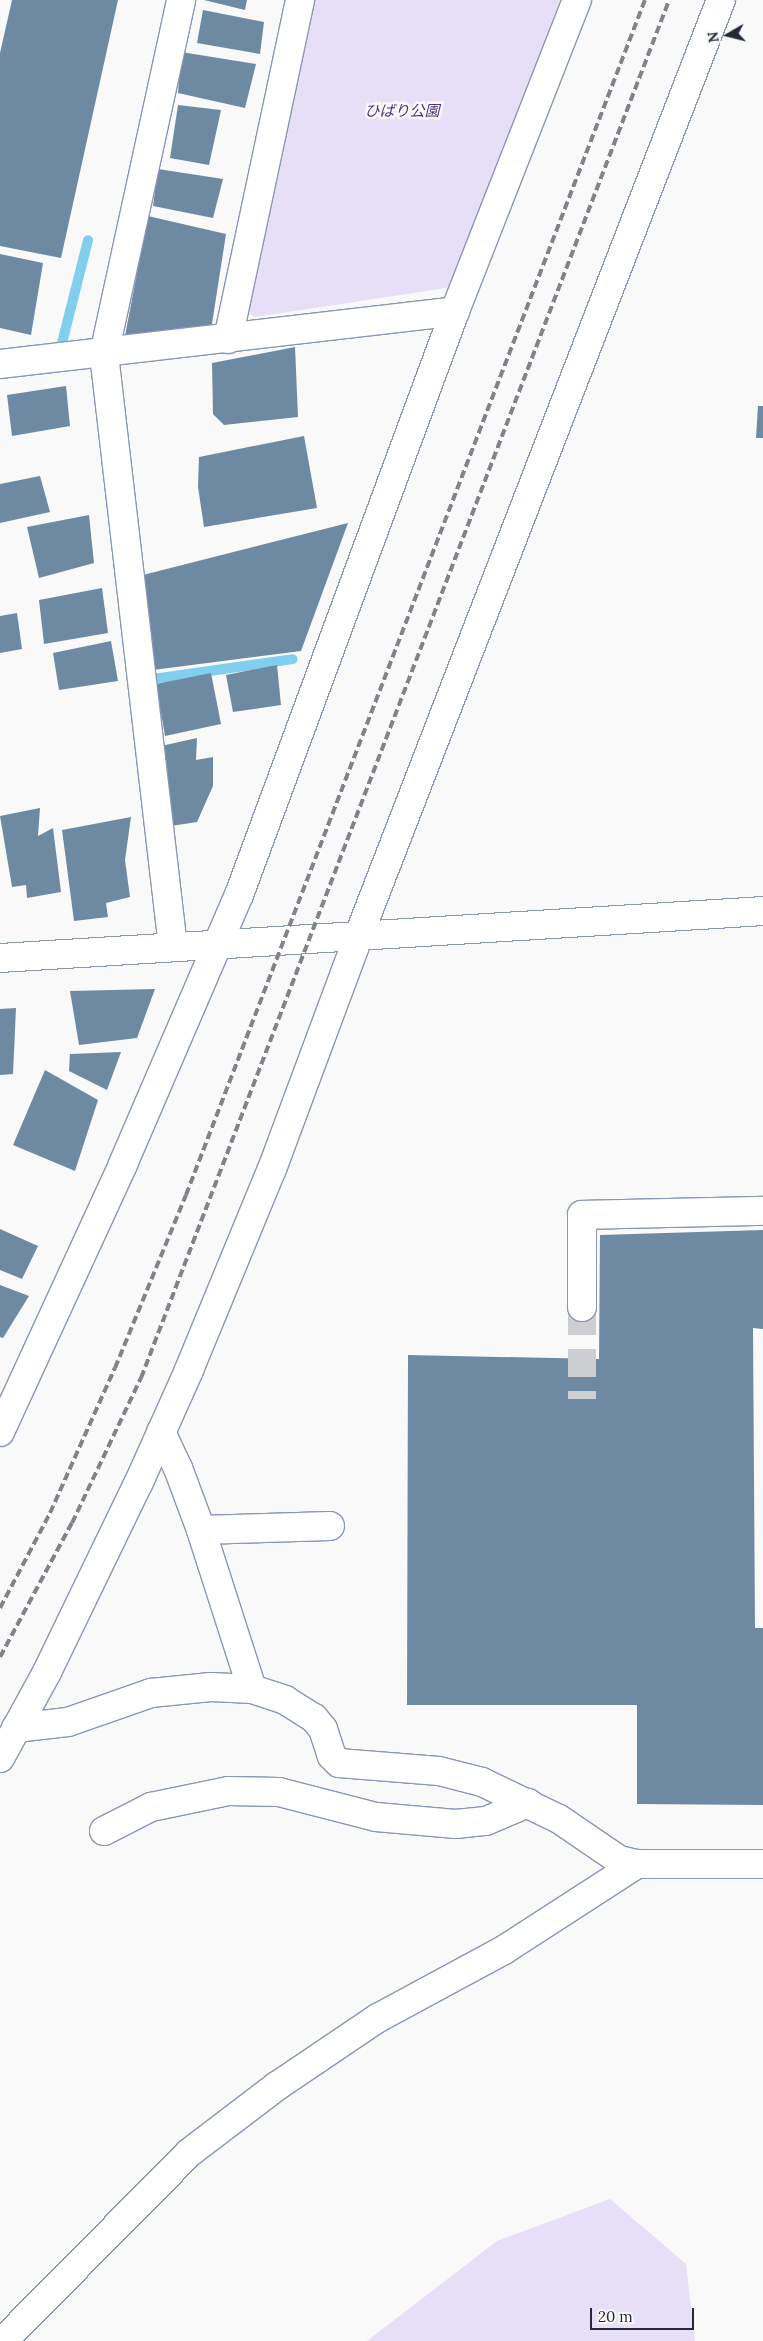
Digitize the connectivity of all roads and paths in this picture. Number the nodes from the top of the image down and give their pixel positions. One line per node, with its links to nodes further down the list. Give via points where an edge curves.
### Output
1 (181, 0): 7 (street)
2 (300, 0): 6 (street)
3 (577, 0): 5 (street)
4 (721, 0): 10 (street)
5 (455, 311): 6 (street); 11 (street)
6 (228, 339): 7 (street)
7 (104, 354): 8 (street); 12 (street)
8 (0, 364)
9 (763, 911): 10 (street)
10 (359, 935): 11 (street); 17 (street, via 272,1169)
11 (218, 943): 12 (street); 16 (street, via 123,1164)
12 (173, 947): 13 (street)
13 (0, 958)
14 (763, 1211): 15 (street, via 582,1215)
15 (582, 1307)
16 (0, 1432)
17 (161, 1432): 19 (street); 21 (street, via 97,1572)
18 (330, 1526): 19 (street)
19 (201, 1530): 20 (street)
20 (252, 1689): 21 (street, via 211,1687 151,1693 68,1722); 23 (street, via 285,1700 314,1718 324,1729 332,1756 339,1763 453,1774 482,1782)
21 (16, 1728): 22 (street)
22 (0, 1758)
23 (528, 1803): 24 (street, via 486,1821 456,1824 376,1817 279,1792 228,1791 151,1807); 25 (street, via 559,1819 619,1860)
24 (104, 1831)
25 (637, 1864): 26 (street); 27 (street, via 504,1950 378,2018 276,2086 189,2153)
26 (763, 1864)
27 (3, 2341)

